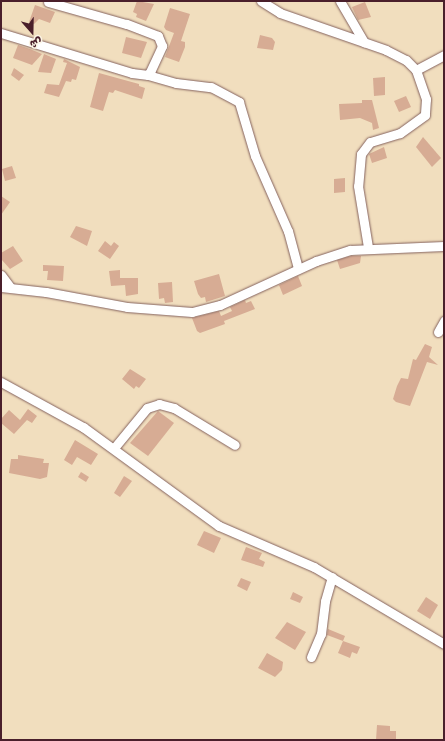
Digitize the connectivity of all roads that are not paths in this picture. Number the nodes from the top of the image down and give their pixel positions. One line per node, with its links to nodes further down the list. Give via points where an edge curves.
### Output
1 (261, 1): 5 (street, via 280,13)
2 (340, 1): 5 (street)
3 (48, 2): 8 (street, via 126,24 158,36 162,46)
4 (1, 33): 8 (street, via 85,60)
5 (364, 42): 7 (street, via 406,60)
6 (444, 55): 7 (street)
7 (416, 70): 10 (street, via 428,106 425,115 400,133 370,142 361,154 358,186)
8 (148, 75): 11 (street, via 176,83 211,87 239,102 255,156 288,232)
9 (444, 246): 10 (street)
10 (368, 247): 11 (street, via 334,254)
11 (298, 269): 13 (street, via 220,305 192,312 127,307)
12 (1, 275): 13 (street)
13 (6, 287)
14 (444, 321): 15 (street)
15 (438, 332)
16 (1, 382): 18 (street, via 83,427)
17 (235, 445): 18 (street, via 174,408 158,404 147,408)
18 (114, 448): 19 (street, via 219,526 280,551)
19 (332, 577): 20 (street); 21 (street, via 325,601 321,634)
20 (444, 644)
21 (310, 657)

